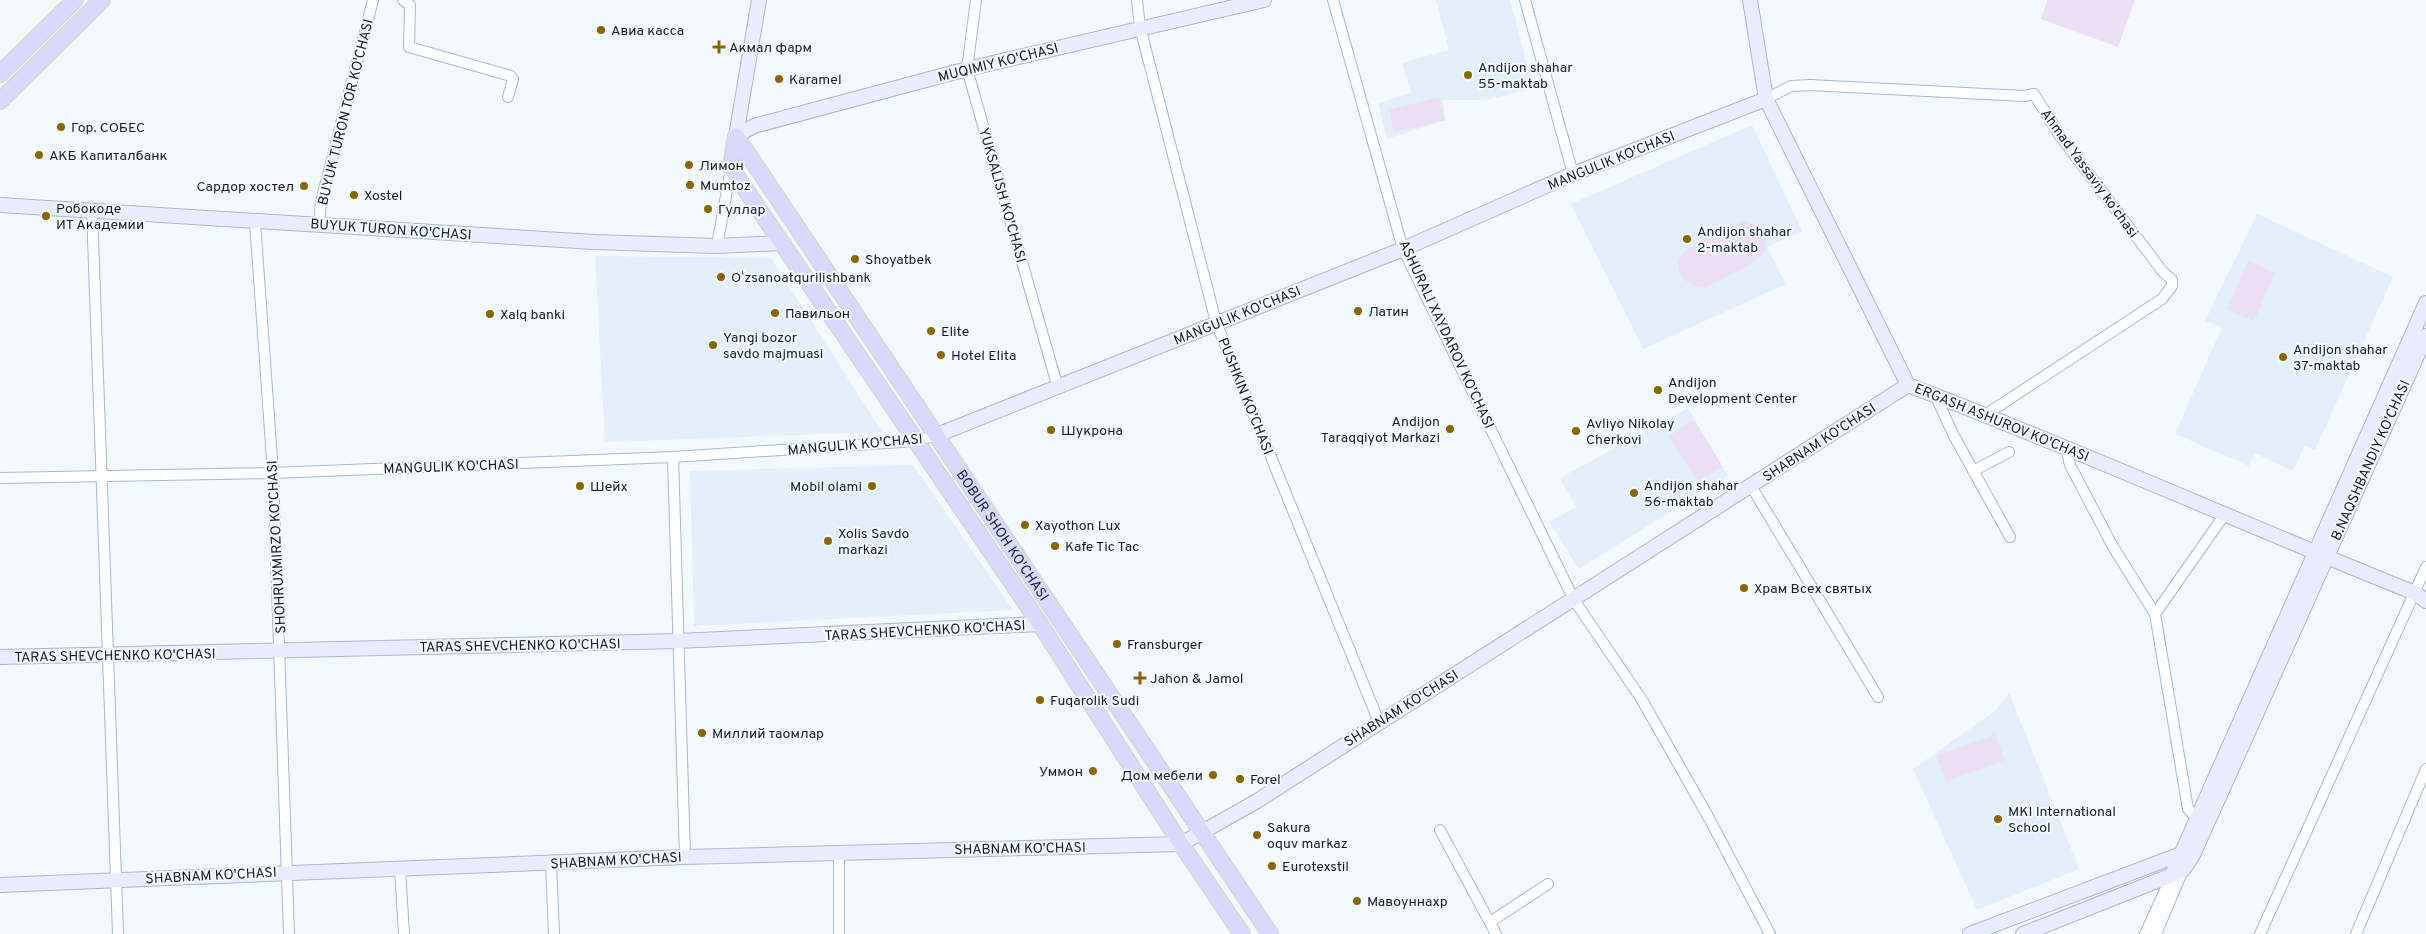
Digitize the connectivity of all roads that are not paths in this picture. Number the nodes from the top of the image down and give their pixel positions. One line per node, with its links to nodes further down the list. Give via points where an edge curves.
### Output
1 (75, 0): 14 (main road)
2 (102, 0): 17 (main road)
3 (373, 0): 24 (street, BUYUK TURON TOR KO'CHASI, via 321,202)
4 (403, 0): 15 (street, via 410,5 409,48 511,76)
5 (759, 0): 18 (street)
6 (976, 0): 13 (street, YUKSALISH KO'CHASI)
7 (1137, 0): 12 (street, PUSHKIN KO'CHASI)
8 (1264, 0): 12 (street, MUQIMIY KO'CHASI)
9 (1333, 0): 27 (street, ASHURALI XAYDAROV KO'CHASI)
10 (1525, 0): 20 (street)
11 (1750, 0): 16 (street, ERGASH ASHUROV KO'CHASI)
12 (1140, 27): 13 (street, MUQIMIY KO'CHASI); 29 (street, PUSHKIN KO'CHASI)
13 (967, 69): 18 (street, MUQIMIY KO'CHASI, via 754,126); 32 (street, YUKSALISH KO'CHASI)
14 (0, 74)
15 (508, 97)
16 (1766, 99): 20 (street, MANGULIK KO'CHASI); 31 (street, ERGASH ASHUROV KO'CHASI); 34 (street, Ahmad Yassaviy koʻchasi, via 1791,86 1810,85 2034,94 2060,136 2172,280 2172,286 2162,299)
17 (0, 101)
18 (736, 136): 19 (main road); 35 (main road, BOBUR SHOH KO'CHASI)
19 (731, 168): 25 (main road, BOBUR SHOH KO'CHASI); 26 (street)
20 (1573, 174): 27 (street, MANGULIK KO'CHASI)
21 (0, 205): 22 (street, BUYUK TURON KO'CHASI)
22 (92, 210): 23 (street, BUYUK TURON KO'CHASI); 42 (street)
23 (255, 222): 24 (street, BUYUK TURON KO'CHASI); 41 (street, SHOHRUXMIRZO KO'CHASI)
24 (319, 224): 26 (street, BUYUK TURON KO'CHASI, via 558,241)
25 (783, 243): 26 (street, BUYUK TURON KO'CHASI); 36 (main road, BOBUR SHOH KO'CHASI)
26 (717, 246)
27 (1403, 249): 29 (street, MANGULIK KO'CHASI); 50 (street, ASHURALI XAYDAROV KO'CHASI)
28 (2426, 303): 47 (street, B.NAQSHBANDIY KO'CHASI)
29 (1216, 322): 32 (street, MANGULIK KO'CHASI); 58 (street, PUSHKIN KO'CHASI)
30 (2426, 336): 47 (street, B.NAQSHBANDIY KO'CHASI)
31 (1908, 385): 33 (street, ERGASH ASHUROV KO'CHASI); 44 (street, SHABNAM KO'CHASI)
32 (1058, 388): 35 (street, MANGULIK KO'CHASI)
33 (1935, 395): 34 (street, ERGASH ASHUROV KO'CHASI); 40 (street)
34 (1985, 415): 37 (street, ERGASH ASHUROV KO'CHASI)
35 (937, 435): 36 (street, MANGULIK KO'CHASI); 62 (main road, BOBUR SHOH KO'CHASI)
36 (916, 441): 39 (street, MANGULIK KO'CHASI); 52 (main road, BOBUR SHOH KO'CHASI)
37 (2066, 447): 45 (street, ERGASH ASHUROV KO'CHASI); 51 (street, via 2070,465 2112,545)
38 (2009, 452): 40 (street)
39 (673, 457): 41 (street, MANGULIK KO'CHASI); 53 (street)
40 (1973, 472): 46 (street)
41 (273, 473): 42 (street, MANGULIK KO'CHASI); 54 (street, SHOHRUXMIRZO KO'CHASI)
42 (102, 475): 43 (street, MANGULIK KO'CHASI); 55 (street)
43 (0, 478)
44 (1750, 486): 50 (street, SHABNAM KO'CHASI); 57 (street)
45 (2225, 514): 47 (street, ERGASH ASHUROV KO'CHASI); 51 (street)
46 (2010, 537)
47 (2321, 556): 49 (street, ERGASH ASHUROV KO'CHASI); 60 (street); 65 (street)
48 (2426, 567): 49 (street)
49 (2420, 597): 88 (street)
50 (1574, 600): 58 (street, SHABNAM KO'CHASI); 83 (street, ASHURALI XAYDAROV KO'CHASI, via 1642,700)
51 (2155, 614): 60 (street, via 2188,809)
52 (1040, 624): 53 (street, TARAS SHEVCHENKO KO'CHASI); 63 (main road, BOBUR SHOH KO'CHASI)
53 (678, 641): 54 (street, TARAS SHEVCHENKO KO'CHASI); 66 (street)
54 (280, 652): 55 (street, TARAS SHEVCHENKO KO'CHASI); 69 (street, SHOHRUXMIRZO KO'CHASI)
55 (109, 656): 56 (street, TARAS SHEVCHENKO KO'CHASI); 71 (street)
56 (0, 658)
57 (1878, 697)
58 (1378, 722): 62 (street, SHABNAM KO'CHASI, via 1257,801)
59 (2426, 768): 89 (street)
60 (2196, 818): 65 (street)
61 (1440, 830): 74 (street)
62 (1202, 832): 63 (street, SHABNAM KO'CHASI); 81 (main road, BOBUR SHOH KO'CHASI)
63 (1181, 844): 64 (street, SHABNAM KO'CHASI); 80 (main road, BOBUR SHOH KO'CHASI)
64 (839, 853): 66 (street, SHABNAM KO'CHASI); 79 (street)
65 (2187, 854): 70 (street); 84 (street)
66 (685, 857): 67 (street, SHABNAM KO'CHASI)
67 (551, 863): 68 (street, SHABNAM KO'CHASI); 78 (street)
68 (400, 869): 69 (street, SHABNAM KO'CHASI); 77 (street)
69 (288, 872): 71 (street, SHABNAM KO'CHASI); 76 (street, SHOHRUXMIRZO KO'CHASI)
70 (2177, 872): 85 (street); 86 (street); 87 (street)
71 (115, 879): 73 (street, SHABNAM KO'CHASI); 75 (street)
72 (1548, 884): 74 (street)
73 (0, 885)
74 (1490, 922): 82 (street)
75 (118, 934)
76 (289, 934)
77 (404, 934)
78 (554, 934)
79 (839, 934)
80 (1242, 934)
81 (1270, 934)
82 (1496, 934)
83 (1770, 934)
84 (1970, 934)
85 (2023, 934)
86 (2144, 934)
87 (2156, 934)
88 (2260, 934)
89 (2356, 934)

